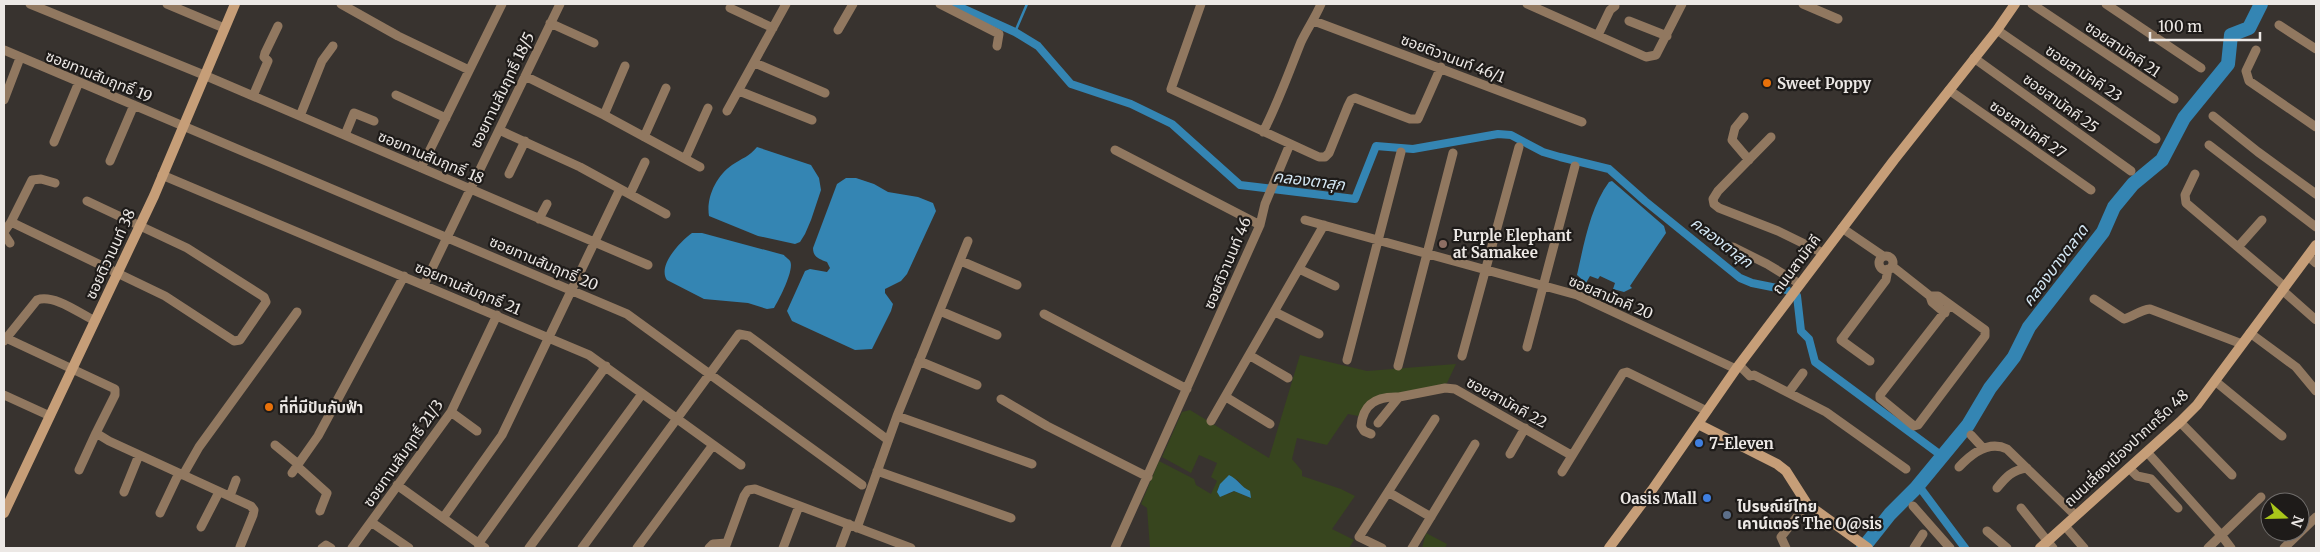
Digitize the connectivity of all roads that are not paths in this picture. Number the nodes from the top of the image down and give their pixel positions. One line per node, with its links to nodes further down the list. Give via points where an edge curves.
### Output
1 (30, 4): 45 (street, ซอยทานสัมฤทธิ์ 18)
2 (167, 4): 26 (street)
3 (235, 4): 26 (street, ซอยติวานนท์ 38)
4 (341, 4): 44 (street)
5 (502, 4): 44 (street)
6 (560, 4): 23 (street, ซอยทานสัมฤทธิ์ 18/5)
7 (786, 4): 27 (street)
8 (853, 4): 28 (street)
9 (940, 4): 34 (street, via 999,34)
10 (1201, 4): 71 (street, via 1171,89)
11 (1321, 4): 21 (street)
12 (1527, 4): 30 (street)
13 (1682, 4): 31 (street)
14 (1803, 4): 20 (street)
15 (2015, 4): 29 (street, ถนนสามัคคี)
16 (2032, 4): 56 (street, ซอยสามัคคี 21)
17 (2106, 4): 43 (street)
18 (1615, 6): 30 (street)
19 (730, 8): 27 (street)
20 (1838, 19)
21 (1314, 21): 42 (street, ซอยติวานนท์ 46/1); 71 (street, via 1302,39)
22 (1629, 22): 31 (street)
23 (550, 23): 32 (street); 46 (street, ซอยทานสัมฤทธิ์ 18/5)
24 (2279, 25): 35 (street)
25 (278, 26): 54 (street, via 265,53 268,61)
26 (224, 28): 45 (street, ซอยติวานนท์ 38)
27 (773, 28): 40 (street)
28 (838, 30)
29 (1997, 30): 39 (street, ถนนสามัคคี); 75 (street, ซอยสามัคคี 23)
30 (1598, 35): 31 (street, via 1646,57 1656,55)
31 (1667, 36)
32 (594, 43)
33 (333, 46): 61 (street, via 322,61)
34 (996, 46)
35 (2316, 49)
36 (4, 50): 38 (street, ซอยทานสัมฤทธิ์ 19)
37 (2256, 50): 69 (street, via 2246,72 2252,84)
38 (20, 58): 47 (street, ซอยทานสัมฤทธิ์ 19); 48 (street)
39 (1974, 58): 50 (street, ถนนสามัคคี); 91 (street, ซอยสามัคคี 25)
40 (754, 63): 51 (street); 52 (street)
41 (625, 66): 60 (street)
42 (1441, 67): 67 (street, ซอยติวานนท์ 46/1); 78 (street, via 1418,119 1355,98 1351,100 1325,156 1319,157)
43 (2201, 68)
44 (469, 70): 64 (street)
45 (204, 75): 54 (street, ซอยทานสัมฤทธิ์ 18); 68 (street, ซอยติวานนท์ 38)
46 (525, 76): 60 (street); 70 (street, ซอยทานสัมฤทธิ์ 18/5)
47 (79, 82): 57 (street, ซอยทานสัมฤทธิ์ 19); 77 (street)
48 (6, 88): 55 (street)
49 (666, 88): 73 (street)
50 (1949, 90): 98 (street, ซอยสามัคคี 27); 112 (street, ถนนสามัคคี)
51 (739, 91): 59 (street); 65 (street)
52 (825, 93)
53 (396, 95): 64 (street)
54 (253, 96): 61 (street, ซอยทานสัมฤทธิ์ 18)
55 (4, 100)
56 (2174, 100)
57 (134, 105): 68 (street, ซอยทานสัมฤทธิ์ 19); 86 (street)
58 (708, 108): 84 (street)
59 (727, 111)
60 (604, 115): 73 (street)
61 (300, 116): 72 (street, ซอยทานสัมฤทธิ์ 18)
62 (2213, 116): 100 (street)
63 (1744, 117): 85 (street, via 1735,128 1732,140)
64 (446, 118): 90 (street)
65 (812, 120)
66 (374, 121): 72 (street, via 354,113)
67 (1582, 122)
68 (183, 126): 94 (street, ซอยติวานนท์ 38); 114 (street, ซอยทานสัมฤทธิ์ 20)
69 (2316, 127)
70 (499, 130): 76 (street); 96 (street, ซอยทานสัมฤทธิ์ 18/5)
71 (1263, 132): 78 (street)
72 (345, 135): 90 (street, ซอยทานสัมฤทธิ์ 18)
73 (644, 136): 84 (street)
74 (1771, 138): 85 (street)
75 (2156, 139)
76 (525, 141): 92 (street); 97 (street)
77 (54, 142)
78 (1290, 144): 108 (street, ซอยติวานนท์ 46)
79 (2209, 145): 111 (street)
80 (1519, 147): 128 (street)
81 (1115, 150): 108 (street)
82 (1401, 152): 115 (street)
83 (1453, 153): 122 (street)
84 (685, 159): 89 (street)
85 (1748, 160): 123 (street, via 1718,191 1714,204)
86 (110, 161)
87 (645, 162): 99 (street)
88 (1575, 166): 136 (street)
89 (700, 167)
90 (421, 168): 96 (street, ซอยทานสัมฤทธิ์ 18)
91 (2131, 171)
92 (509, 174)
93 (2195, 174): 121 (street, via 2185,195 2186,203)
94 (162, 175): 110 (street, ซอยติวานนท์ 38); 132 (street, ซอยทานสัมฤทธิ์ 21)
95 (55, 183): 107 (street, via 32,180)
96 (470, 189): 104 (street, ซอยทานสัมฤทธิ์ 18); 114 (street, ซอยทานสัมฤทธิ์ 18/5)
97 (620, 189): 99 (street); 118 (street)
98 (2091, 190)
99 (630, 194): 103 (street)
100 (2316, 194)
101 (87, 201): 110 (street)
102 (546, 204): 104 (street)
103 (666, 214)
104 (539, 218): 118 (street, ซอยทานสัมฤทธิ์ 18)
105 (1305, 220): 109 (street, ซอยสามัคคี 20)
106 (2262, 220): 121 (street)
107 (11, 222): 113 (street); 131 (street)
108 (1260, 225): 170 (street, ซอยติวานนท์ 46)
109 (1324, 225): 115 (street, ซอยสามัคคี 20); 130 (street)
110 (139, 226): 131 (street, ซอยติวานนท์ 38); 131 (street, via 187,248 264,297 266,302 240,340 234,341 165,296)
111 (2316, 227)
112 (1842, 228): 123 (street, ถนนสามัคคี); 129 (street, via 1884,256 1880,265 1883,269)
113 (4, 233): 117 (street)
114 (447, 237): 134 (street, ซอยทานสัมฤทธิ์ 18/5); 139 (street, ซอยทานสัมฤทธิ์ 20)
115 (1378, 240): 122 (street, ซอยสามัคคี 20); 158 (street)
116 (968, 242): 125 (street)
117 (10, 243)
118 (595, 243): 127 (street, ซอยทานสัมฤทธิ์ 18); 139 (street)
119 (2316, 245): 124 (street, ถนนเลี่ยงเมืองปากเกร็ด 48)
120 (1733, 247): 133 (street)
121 (2238, 247): 138 (street)
122 (1427, 253): 128 (street, ซอยสามัคคี 20); 162 (street)
123 (1823, 253): 133 (street, ถนนสามัคคี)
124 (2308, 256): 126 (street); 138 (street, ถนนเลี่ยงเมืองปากเกร็ด 48)
125 (961, 261): 135 (street); 142 (street)
126 (2316, 263)
127 (648, 265)
128 (1484, 268): 136 (street, ซอยสามัคคี 20); 157 (street)
129 (1890, 268): 141 (street, via 1930,296 1932,302); 160 (street, via 1886,280 1841,340)
130 (1299, 269): 137 (street); 144 (street)
131 (117, 273): 148 (street, ซอยติวานนท์ 38)
132 (404, 276): 134 (street, ซอยทานสัมฤทธิ์ 21); 207 (street, via 318,436)
133 (1800, 284): 163 (street, ถนนสามัคคี)
134 (424, 285): 146 (street, ซอยทานสัมฤทธิ์ 21)
135 (1017, 285)
136 (1545, 285): 155 (street); 163 (street, ซอยสามัคคี 20, via 1577,295)
137 (1335, 286)
138 (2284, 288): 147 (street); 149 (street, ถนนเลี่ยงเมืองปากเกร็ด 48)
139 (573, 290): 152 (street); 166 (street, ซอยทานสัมฤทธิ์ 20, via 627,314)
140 (2094, 299): 154 (street, via 2124,319 2150,309)
141 (1948, 309): 141 (street, via 1981,325 1985,336 1918,425 1914,426 1880,395)
142 (940, 311): 151 (street); 159 (street)
143 (297, 312): 214 (street)
144 (1275, 312): 150 (street); 156 (street)
145 (1044, 314): 170 (street)
146 (497, 315): 152 (street, ซอยทานสัมฤทธิ์ 21); 179 (street, ซอยทานสัมฤทธิ์ 21/3)
147 (2316, 320)
148 (95, 321): 153 (street, via 48,298 37,300); 164 (street, ซอยติวานนท์ 38)
149 (2250, 333): 154 (street, ถนนเลี่ยงเมืองปากเกร็ด 48); 171 (street, via 2296,367)
150 (1319, 334)
151 (998, 335)
152 (550, 337): 161 (street, ซอยทานสัมฤทธิ์ 21); 237 (street, via 502,435)
153 (5, 339): 164 (street)
154 (2242, 344): 168 (street, ถนนเลี่ยงเมืองปากเกร็ด 48)
155 (1526, 347)
156 (1249, 355): 167 (street); 176 (street)
157 (1462, 356)
158 (1347, 360)
159 (920, 361): 169 (street); 181 (street)
160 (1870, 361)
161 (606, 366): 173 (street, ซอยทานสัมฤทธิ์ 21); 246 (street)
162 (1398, 366)
163 (1740, 367): 172 (street, ซอยสามัคคี 20, via 1750,376); 178 (street, ถนนสามัคคี)
164 (72, 368): 180 (street, ซอยติวานนท์ 38); 191 (street, via 115,389 116,395)
165 (1803, 373): 172 (street)
166 (710, 375): 182 (street); 195 (street, via 739,334 746,335); 219 (street, ซอยทานสัมฤทธิ์ 20)
167 (1288, 378)
168 (2215, 381): 185 (street, ถนนเลี่ยงเมืองปากเกร็ด 48); 194 (street)
169 (977, 384)
170 (1187, 389): 216 (street, ซอยติวานนท์ 46)
171 (2316, 391)
172 (1789, 392): 210 (street, ซอยสามัคคี 20, via 1826,412)
173 (642, 394): 182 (street, ซอยทานสัมฤทธิ์ 21); 258 (street)
174 (4, 395): 180 (street)
175 (1399, 397): 187 (street); 189 (street, ซอยสามัคคี 22, via 1455,389); 192 (street, ซอยสามัคคี 22, via 1381,398 1368,405 1361,426)
176 (1226, 398): 184 (street); 186 (street)
177 (1001, 399): 216 (street)
178 (1707, 411): 188 (street, ถนนสามัคคี); 203 (street, via 1627,372 1620,376)
179 (451, 412): 190 (street); 218 (street, ซอยทานสัมฤทธิ์ 21/3)
180 (50, 416): 232 (street, ซอยติวานนท์ 38)
181 (897, 416): 195 (street); 204 (street)
182 (677, 419): 198 (street, ซอยทานสัมฤทธิ์ 21); 259 (street)
183 (1434, 419): 223 (street)
184 (1211, 421)
185 (2180, 422): 200 (street, ถนนเลี่ยงเมืองปากเกร็ด 48); 215 (street)
186 (1270, 424)
187 (1378, 424)
188 (1698, 424): 226 (street, via 1777,464 1786,471); 267 (street, ถนนสามัคคี)
189 (1525, 428): 201 (street); 203 (street, ซอยสามัคคี 22)
190 (477, 431)
191 (96, 433): 202 (street); 211 (street)
192 (1371, 434)
193 (1971, 435): 199 (street)
194 (2282, 436)
195 (888, 440): 212 (street)
196 (1475, 444): 235 (street)
197 (276, 445): 207 (street)
198 (713, 445): 205 (street, ซอยทานสัมฤทธิ์ 21); 260 (street)
199 (1983, 448): 206 (street); 208 (street, via 2001,446)
200 (2147, 452): 209 (street, ถนนเลี่ยงเมืองปากเกร็ด 48); 245 (street)
201 (1510, 454)
202 (140, 455): 214 (street); 221 (street)
203 (1572, 455): 213 (street)
204 (1032, 464)
205 (741, 465)
206 (1959, 467)
207 (296, 468): 231 (street, via 327,493)
208 (2027, 468): 220 (street, via 2008,474); 234 (street)
209 (2129, 468): 230 (street, via 2137,476 2151,480); 234 (street, ถนนเลี่ยงเมืองปากเกร็ด 48)
210 (1906, 469)
211 (79, 470)
212 (877, 471): 238 (street); 240 (street)
213 (1562, 472)
214 (181, 474): 222 (street); 233 (street)
215 (2232, 475)
216 (1148, 477): 265 (street, ซอยติวานนท์ 46)
217 (236, 480): 224 (street)
218 (397, 485): 237 (street); 239 (street, ซอยทานสัมฤทธิ์ 21/3)
219 (862, 485)
220 (1997, 488)
221 (124, 492)
222 (219, 492): 224 (street); 242 (street)
223 (1388, 492): 235 (street); 251 (street, via 1359,537)
224 (230, 496): 250 (street, via 254,510)
225 (2260, 497): 245 (street)
226 (1807, 504): 252 (street, via 1781,537); 268 (street)
227 (799, 506): 240 (street); 247 (street, via 755,489 748,490); 262 (street)
228 (1914, 506): 253 (street)
229 (2021, 508): 249 (street)
230 (2178, 508)
231 (320, 511)
232 (4, 513)
233 (160, 513)
234 (2075, 515): 241 (street, ถนนเลี่ยงเมืองปากเกร็ด 48)
235 (1431, 517): 266 (street)
236 (2316, 517): 274 (street)
237 (443, 518): 246 (street)
238 (1011, 518)
239 (371, 522): 256 (street, ซอยทานสัมฤทธิ์ 21/3); 257 (street)
240 (853, 526): 248 (street); 263 (street)
241 (2065, 526): 249 (street, ถนนเลี่ยงเมืองปากเกร็ด 48); 271 (street)
242 (202, 527)
243 (1987, 531): 270 (street)
244 (1923, 534): 269 (street)
245 (2222, 536): 272 (street); 273 (street)
246 (482, 546)
247 (726, 546): 261 (street, via 713,544)
248 (898, 546): 264 (street)
249 (2047, 546)
250 (240, 547)
251 (1379, 547)
252 (1782, 547)
253 (1947, 547)
254 (322, 548): 255 (street, via 326,545)
255 (332, 548)
256 (352, 548)
257 (409, 548)
258 (529, 548)
259 (582, 548)
260 (637, 548)
261 (709, 548)
262 (783, 548)
263 (840, 548)
264 (911, 548)
265 (1115, 548)
266 (1412, 548)
267 (1609, 548)
268 (1868, 548)
269 (1914, 548)
270 (2007, 548)
271 (2084, 548)
272 (2208, 548)
273 (2231, 548)
274 (2284, 548)

